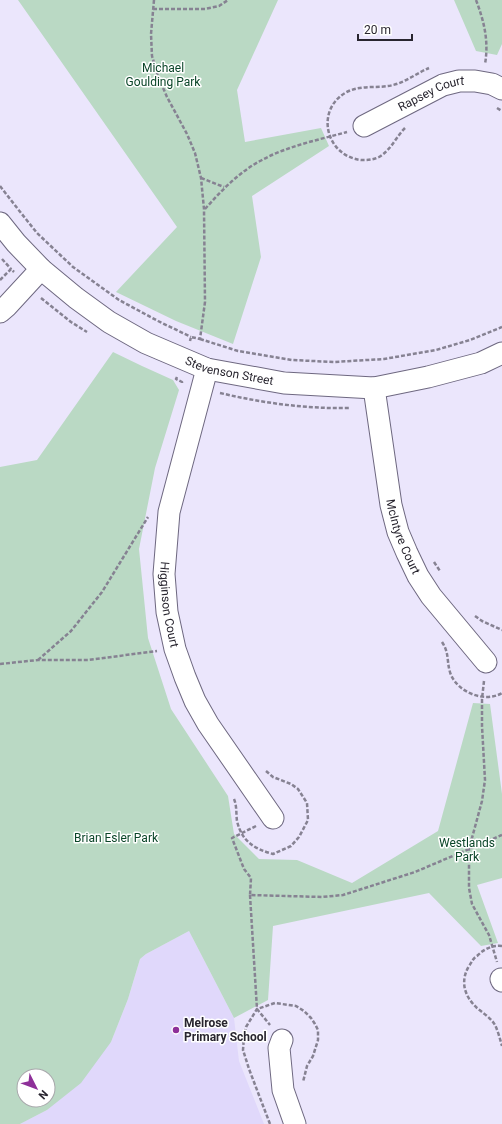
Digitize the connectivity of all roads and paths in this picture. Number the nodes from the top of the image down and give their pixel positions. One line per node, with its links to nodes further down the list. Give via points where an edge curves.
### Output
1 (154, 0): 4 (path)
2 (228, 0): 4 (path, via 205,10)
3 (476, 0): 5 (path, via 486,32 486,61)
4 (153, 9): 8 (path, via 152,56 167,97 187,134)
5 (482, 82): 6 (street, Rapsey Court); 7 (street, Rapsey Court, via 460,81 443,85)
6 (502, 89)
7 (364, 126): 10 (path, via 281,151 259,161)
8 (201, 178): 10 (path); 11 (path)
9 (0, 186): 18 (path, via 37,233 73,267 119,300)
10 (224, 188): 11 (path)
11 (204, 209): 19 (path, via 205,302)
12 (0, 223): 14 (street, Stevenson Street)
13 (0, 257): 15 (path)
14 (41, 268): 16 (street); 21 (street, Stevenson Street, via 76,298 110,322)
15 (11, 269)
16 (0, 312)
17 (502, 327): 19 (path, via 436,350 384,360 334,362 292,360 238,351)
18 (191, 336): 19 (path); 21 (path)
19 (200, 339)
20 (502, 353): 23 (street, Stevenson Street, via 480,363)
21 (184, 359): 22 (street, Stevenson Street); 24 (path, via 176,379 182,382)
22 (206, 369): 23 (street, Stevenson Street, via 284,383); 33 (street, Higginson Court, via 168,512 164,574 167,612)
23 (374, 388): 35 (street, McIntyre Court, via 398,532 418,576 431,596)
24 (180, 390)
25 (149, 511): 26 (path)
26 (147, 519): 27 (path); 34 (path, via 102,592 71,631)
27 (147, 526)
28 (431, 556): 29 (path)
29 (443, 575)
30 (472, 613): 31 (path, via 482,621)
31 (502, 630)
32 (155, 645): 33 (path)
33 (163, 652): 34 (path, via 88,660); 39 (street, Higginson Court, via 188,683 208,724)
34 (38, 660): 36 (path)
35 (486, 662): 42 (path, via 482,698 485,780)
36 (0, 664)
37 (262, 766): 40 (path, via 273,776 298,789 308,803 308,820 291,846 273,854 257,849)
38 (232, 795): 40 (path)
39 (273, 818): 40 (path)
40 (241, 833): 43 (path, via 232,838 244,869 251,878)
41 (502, 835): 42 (path)
42 (469, 849): 43 (path, via 415,872 343,895); 44 (path, via 469,888 472,904 489,935)
43 (250, 895): 47 (path, via 257,1009)
44 (492, 946): 45 (path); 46 (path); 48 (path, via 474,958 465,976 465,987 472,1002 495,1025)
45 (502, 946)
46 (502, 980)
47 (282, 1040): 49 (street, via 279,1048 282,1090)
48 (502, 1046)
49 (294, 1124)

